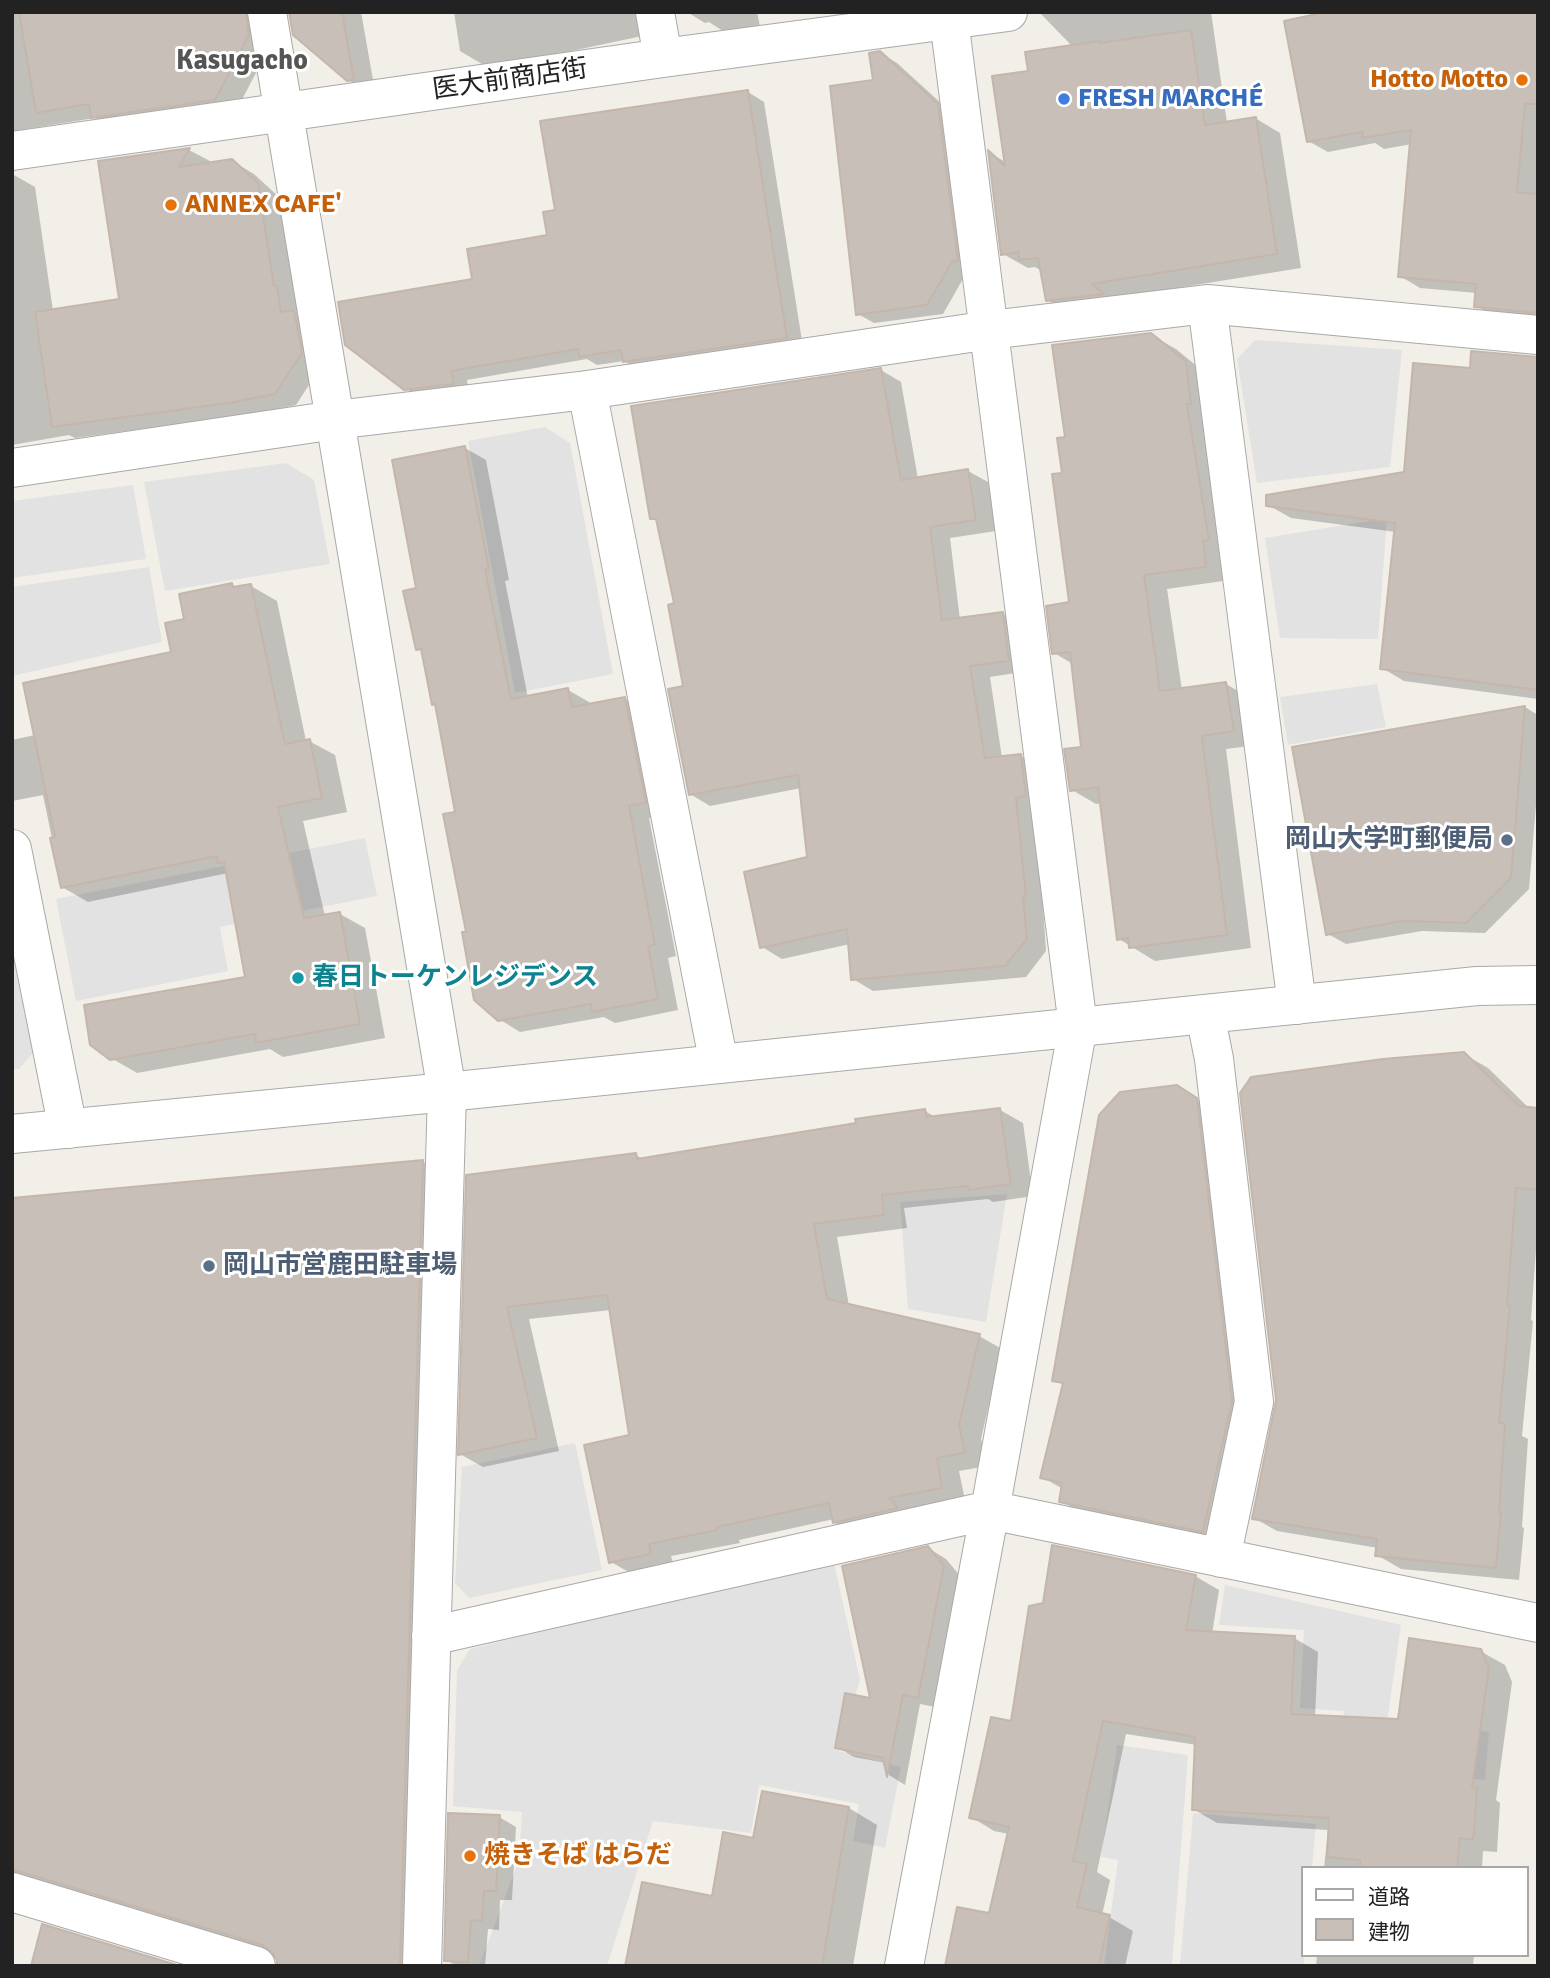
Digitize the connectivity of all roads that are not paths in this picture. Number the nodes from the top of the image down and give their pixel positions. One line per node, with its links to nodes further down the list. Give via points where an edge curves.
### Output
1 (267, 12): 6 (street)
2 (655, 12): 5 (street)
3 (1008, 12): 4 (street, 医大前商店街)
4 (949, 16): 5 (street, 医大前商店街); 9 (street)
5 (663, 58): 6 (street, 医大前商店街)
6 (284, 113): 7 (street, 医大前商店街); 12 (street)
7 (12, 151)
8 (1207, 304): 9 (street); 10 (street); 16 (street)
9 (990, 330): 11 (street); 18 (street)
10 (1538, 335)
11 (587, 390): 12 (street); 19 (street)
12 (335, 420): 13 (street); 20 (street)
13 (12, 468)
14 (12, 849): 21 (street)
15 (1538, 985): 16 (street, via 1477,986)
16 (1297, 1004): 17 (street)
17 (1205, 1014): 18 (street); 24 (street, via 1254,1402)
18 (1078, 1026): 19 (street); 23 (street)
19 (719, 1064): 20 (street)
20 (447, 1092): 21 (street); 26 (street)
21 (68, 1129): 22 (street)
22 (12, 1134)
23 (990, 1510): 24 (street); 26 (street); 30 (street)
24 (1221, 1558): 25 (street)
25 (1538, 1623)
26 (431, 1636): 29 (street)
27 (12, 1892): 28 (street)
28 (256, 1966)
29 (422, 1966)
30 (904, 1966)

